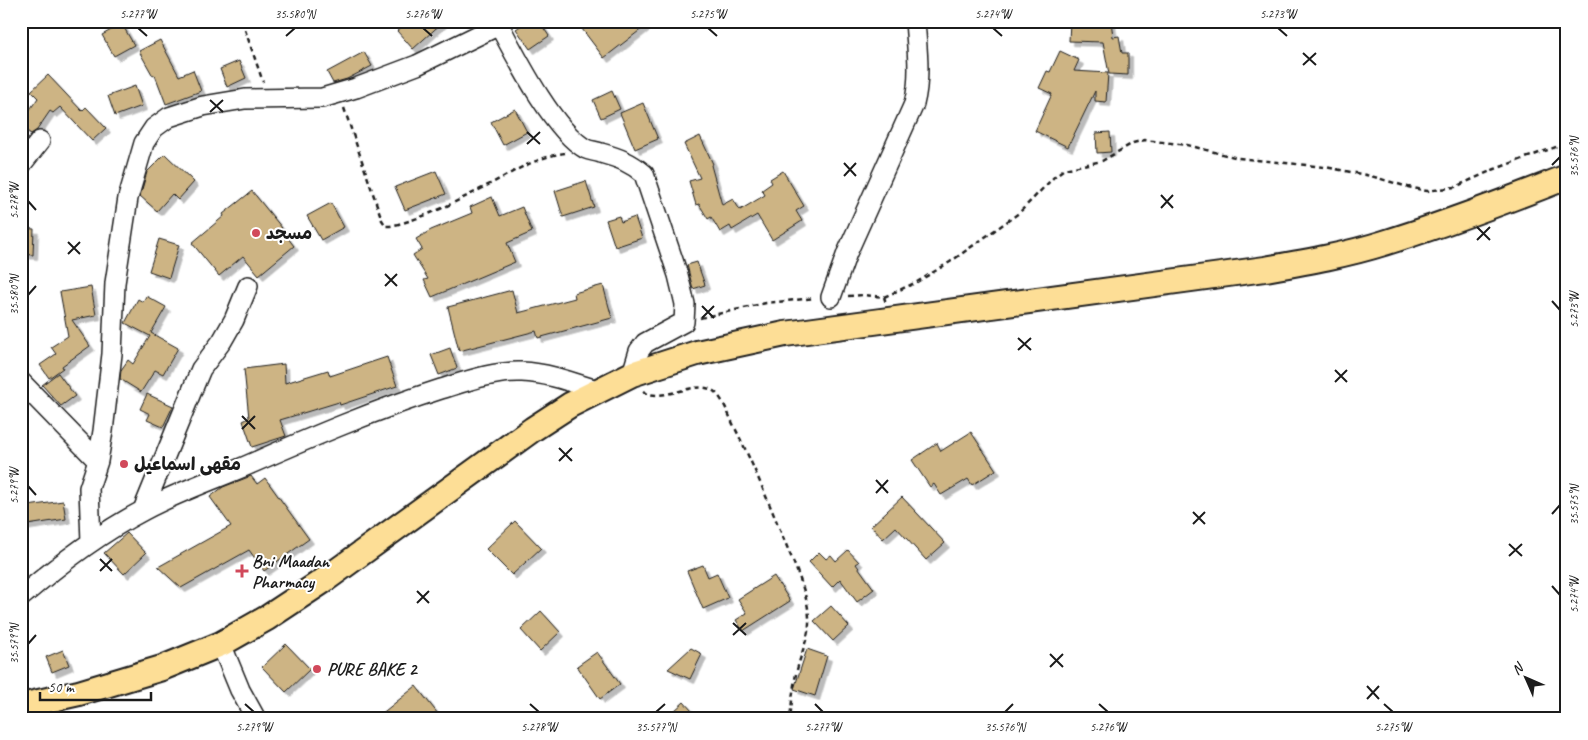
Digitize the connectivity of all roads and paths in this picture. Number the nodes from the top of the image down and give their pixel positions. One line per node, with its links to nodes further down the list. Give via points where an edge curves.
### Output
1 (242, 21): 5 (path)
2 (915, 21): 12 (street, via 918,90 914,104 847,253)
3 (498, 23): 4 (street, via 417,64); 8 (street, via 559,125)
4 (338, 93): 5 (street, via 322,98); 8 (path, via 386,226 468,196 531,162)
5 (266, 98): 19 (street, via 203,106 169,117 154,128 144,143 128,198 115,283 112,354)
6 (40, 141): 9 (street)
7 (1567, 144): 13 (path, via 1454,187 1427,191 1325,167 1238,158 1187,145 1145,140 1133,143 1102,161 1064,169 1019,213 950,262)
8 (587, 150): 15 (street, via 627,161 644,174 678,275 685,304)
9 (21, 165)
10 (1567, 177): 14 (main road, via 1466,217 1383,244 1321,259)
11 (248, 286): 20 (street, via 234,320 192,388)
12 (831, 297): 13 (path); 15 (path, via 766,303)
13 (884, 297): 14 (path)
14 (892, 320): 16 (main road, via 785,334 697,352)
15 (684, 322): 16 (street, via 646,343 639,351)
16 (632, 374): 18 (main road); 26 (path, via 648,395 696,388 715,392 752,463 807,603 809,619)
17 (21, 382): 19 (street)
18 (599, 391): 20 (street, via 551,375 521,372 465,382 389,406 317,434); 23 (main road, via 533,429 323,581)
19 (98, 461): 21 (street, via 89,488)
20 (143, 510): 21 (street)
21 (91, 542): 22 (street)
22 (21, 597)
23 (221, 644): 24 (main road, via 162,668); 25 (street)
24 (25, 710)
25 (256, 719)
26 (790, 719)

